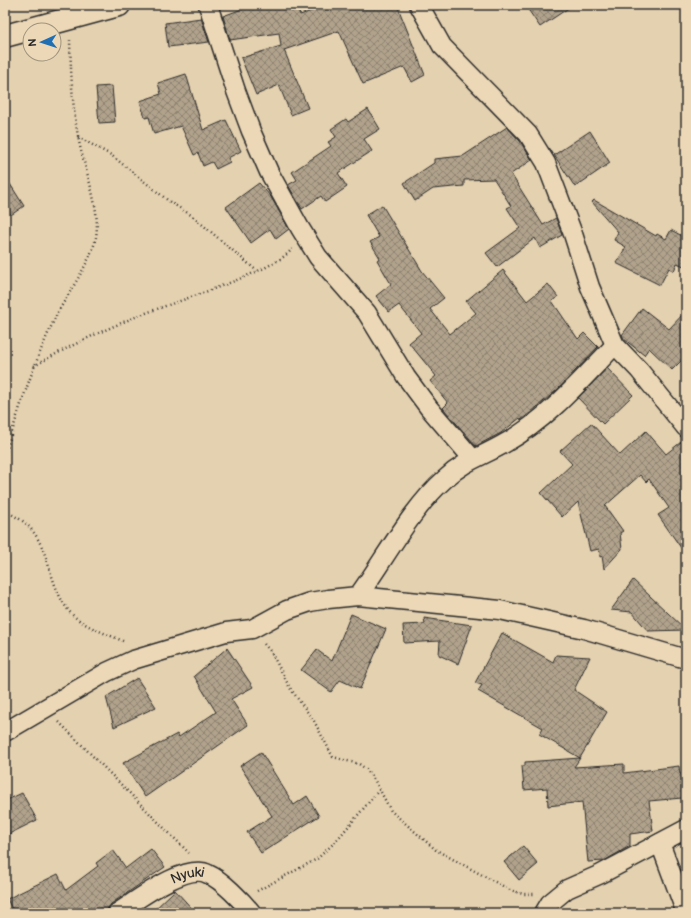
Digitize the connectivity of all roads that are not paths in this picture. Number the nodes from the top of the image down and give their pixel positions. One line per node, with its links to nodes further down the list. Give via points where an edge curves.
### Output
1 (119, 5): 4 (street)
2 (208, 5): 7 (street, via 251,131 269,172 300,228 318,257 367,313 420,396)
3 (418, 5): 5 (street, via 442,46 528,134 546,163 590,287)
4 (5, 36)
5 (615, 346): 6 (street, via 639,370); 7 (street, via 548,414 507,442)
6 (686, 428)
7 (472, 458): 8 (street, via 444,479 426,499)
8 (358, 596): 9 (street, via 500,610 584,629); 10 (street, via 310,602 287,610 252,628 226,632 146,655 107,672)
9 (686, 659)
10 (5, 732)
11 (686, 829): 12 (street)
12 (660, 843): 15 (street, via 567,889 550,903); 16 (street)
13 (246, 907): 14 (street, Nyuki, via 208,873 196,871 186,873)
14 (117, 913)
15 (544, 913)
16 (686, 913)

